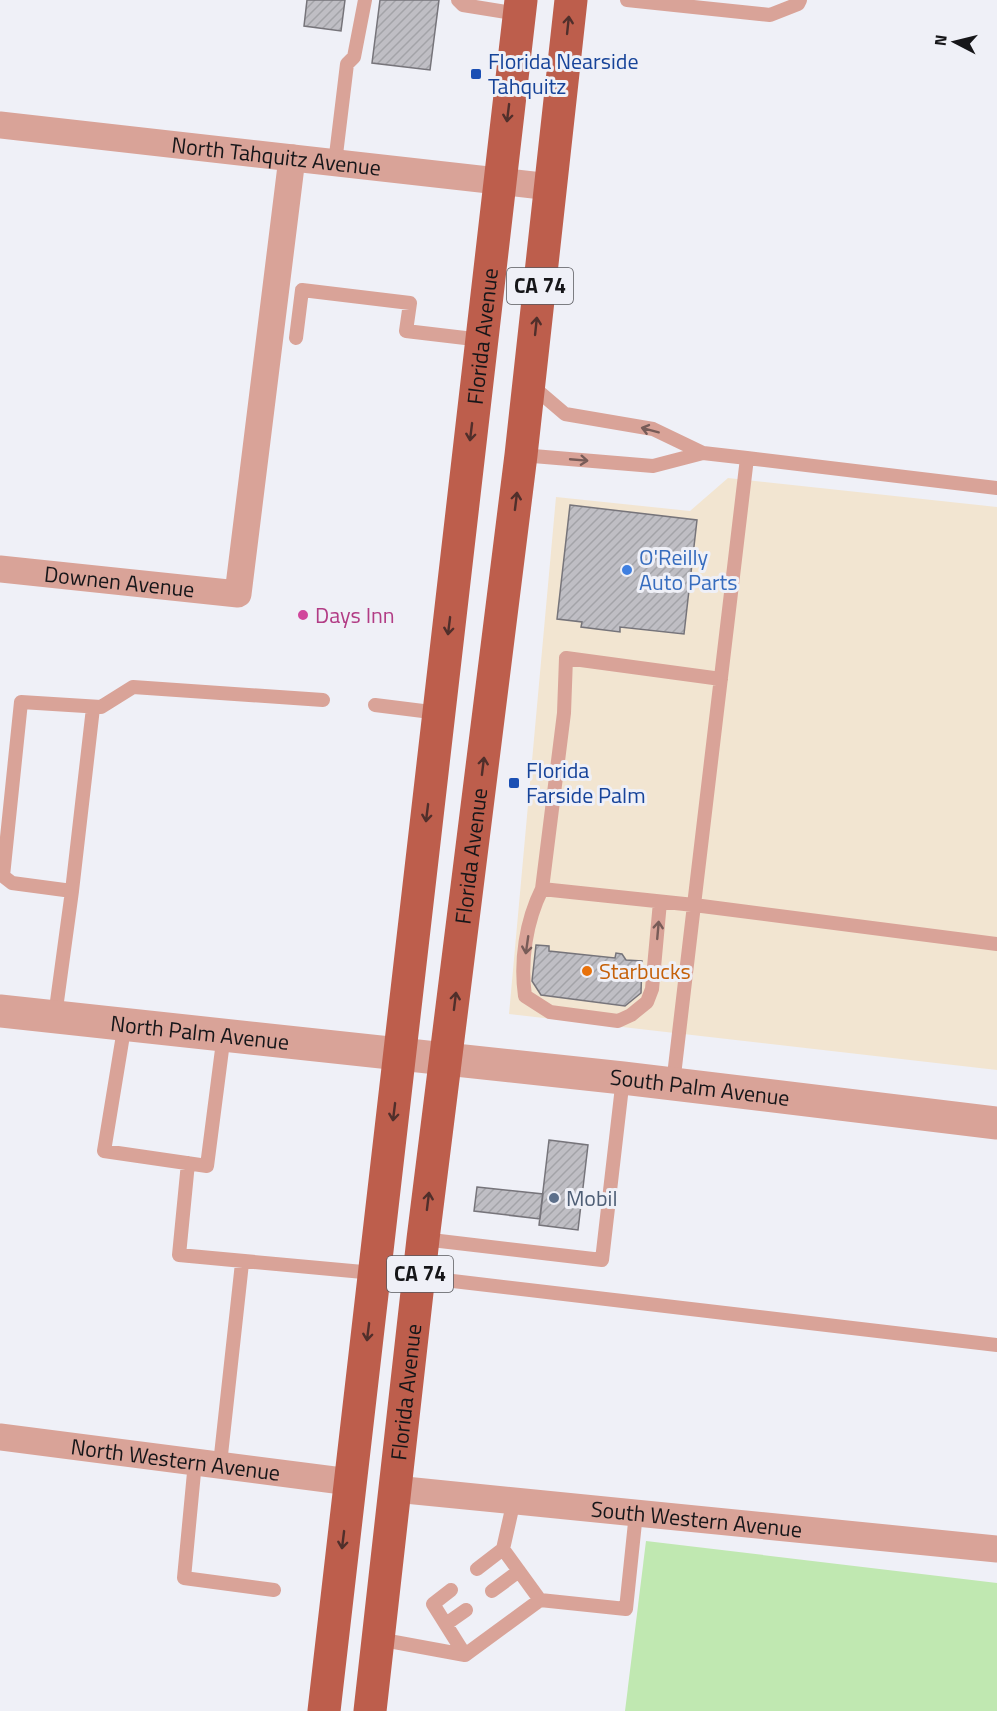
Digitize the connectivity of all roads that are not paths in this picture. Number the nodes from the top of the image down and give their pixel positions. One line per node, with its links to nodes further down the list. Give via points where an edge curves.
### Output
1 (365, 0): 9 (lane, via 354,57 347,64)
2 (458, 0): 6 (lane, via 463,5)
3 (571, 0): 11 (main road, Florida Avenue / CA 74, one-way to 3)
4 (627, 0): 5 (lane, via 770,15)
5 (800, 0)
6 (520, 7): 10 (main road, Florida Avenue, one-way to 10)
7 (0, 125): 8 (street, North Tahquitz Avenue)
8 (292, 158): 9 (street, North Tahquitz Avenue); 19 (street, Downen Avenue, via 238,594)
9 (335, 163): 10 (street, North Tahquitz Avenue)
10 (500, 182): 11 (street, North Tahquitz Avenue); 13 (main road, Florida Avenue)
11 (551, 187): 14 (main road, Florida Avenue / CA 74, one-way to 11)
12 (296, 338): 13 (lane, via 302,290 410,303 406,331)
13 (482, 340): 24 (main road, Florida Avenue, one-way to 24)
14 (530, 384): 15 (lane, one-way to 14, via 653,429 565,414); 16 (main road, Florida Avenue / CA 74)
15 (703, 453): 16 (lane, one-way to 15, via 653,466); 17 (lane)
16 (521, 455): 35 (main road, Florida Avenue / CA 74, one-way to 16)
17 (747, 458): 18 (lane); 20 (lane)
18 (997, 488)
19 (0, 569)
20 (721, 679): 25 (lane, via 566,658 564,713); 28 (lane)
21 (323, 700): 23 (lane, via 133,687 101,708)
22 (375, 705): 24 (lane)
23 (93, 708): 26 (lane); 26 (lane, via 21,702 3,876 12,883)
24 (439, 713): 34 (main road, Florida Avenue, one-way to 34)
25 (542, 889): 27 (lane); 27 (lane, one-way to 27, via 531,910 522,977 525,996 550,1012 618,1021 647,1002 652,989)
26 (72, 891): 31 (lane)
27 (660, 902): 28 (lane)
28 (694, 905): 29 (lane); 37 (lane)
29 (997, 944)
30 (0, 1011): 31 (street, North Palm Avenue)
31 (55, 1016): 32 (street, North Palm Avenue)
32 (124, 1023): 33 (street, North Palm Avenue); 39 (lane, via 104,1151)
33 (224, 1034): 34 (street, North Palm Avenue); 39 (lane, via 207,1166)
34 (401, 1054): 35 (street, South Palm Avenue); 42 (main road, Florida Avenue, one-way to 42)
35 (448, 1059): 36 (street, South Palm Avenue); 40 (main road, Florida Avenue / CA 74, one-way to 35)
36 (623, 1077): 37 (street, South Palm Avenue); 40 (lane, via 602,1260)
37 (672, 1084): 38 (street, South Palm Avenue)
38 (997, 1123)
39 (188, 1163): 41 (lane, via 179,1255)
40 (423, 1239): 43 (main road, Florida Avenue / CA 74)
41 (242, 1263): 42 (lane); 46 (lane)
42 (374, 1273): 47 (main road, Florida Avenue, one-way to 47)
43 (419, 1277): 44 (lane); 48 (main road, Florida Avenue / CA 74)
44 (997, 1345)
45 (0, 1437): 46 (street, North Western Avenue)
46 (208, 1463): 47 (street, North Western Avenue); 55 (lane, via 184,1578)
47 (350, 1482): 63 (main road, Florida Avenue, one-way to 63)
48 (395, 1489): 49 (street, South Western Avenue); 61 (main road, Florida Avenue / CA 74)
49 (514, 1500): 50 (street, South Western Avenue); 51 (lane)
50 (636, 1513): 52 (street, South Western Avenue); 58 (lane, via 627,1609)
51 (503, 1549): 53 (lane); 54 (lane)
52 (997, 1549)
53 (477, 1569)
54 (519, 1571): 57 (lane); 58 (lane)
55 (274, 1590)
56 (451, 1590): 60 (lane, via 433,1604)
57 (492, 1591)
58 (540, 1600): 62 (lane)
59 (466, 1610): 60 (lane)
60 (446, 1624): 62 (lane)
61 (378, 1639): 62 (lane); 64 (main road, Florida Avenue / CA 74)
62 (465, 1655)
63 (324, 1711)
64 (370, 1711)

